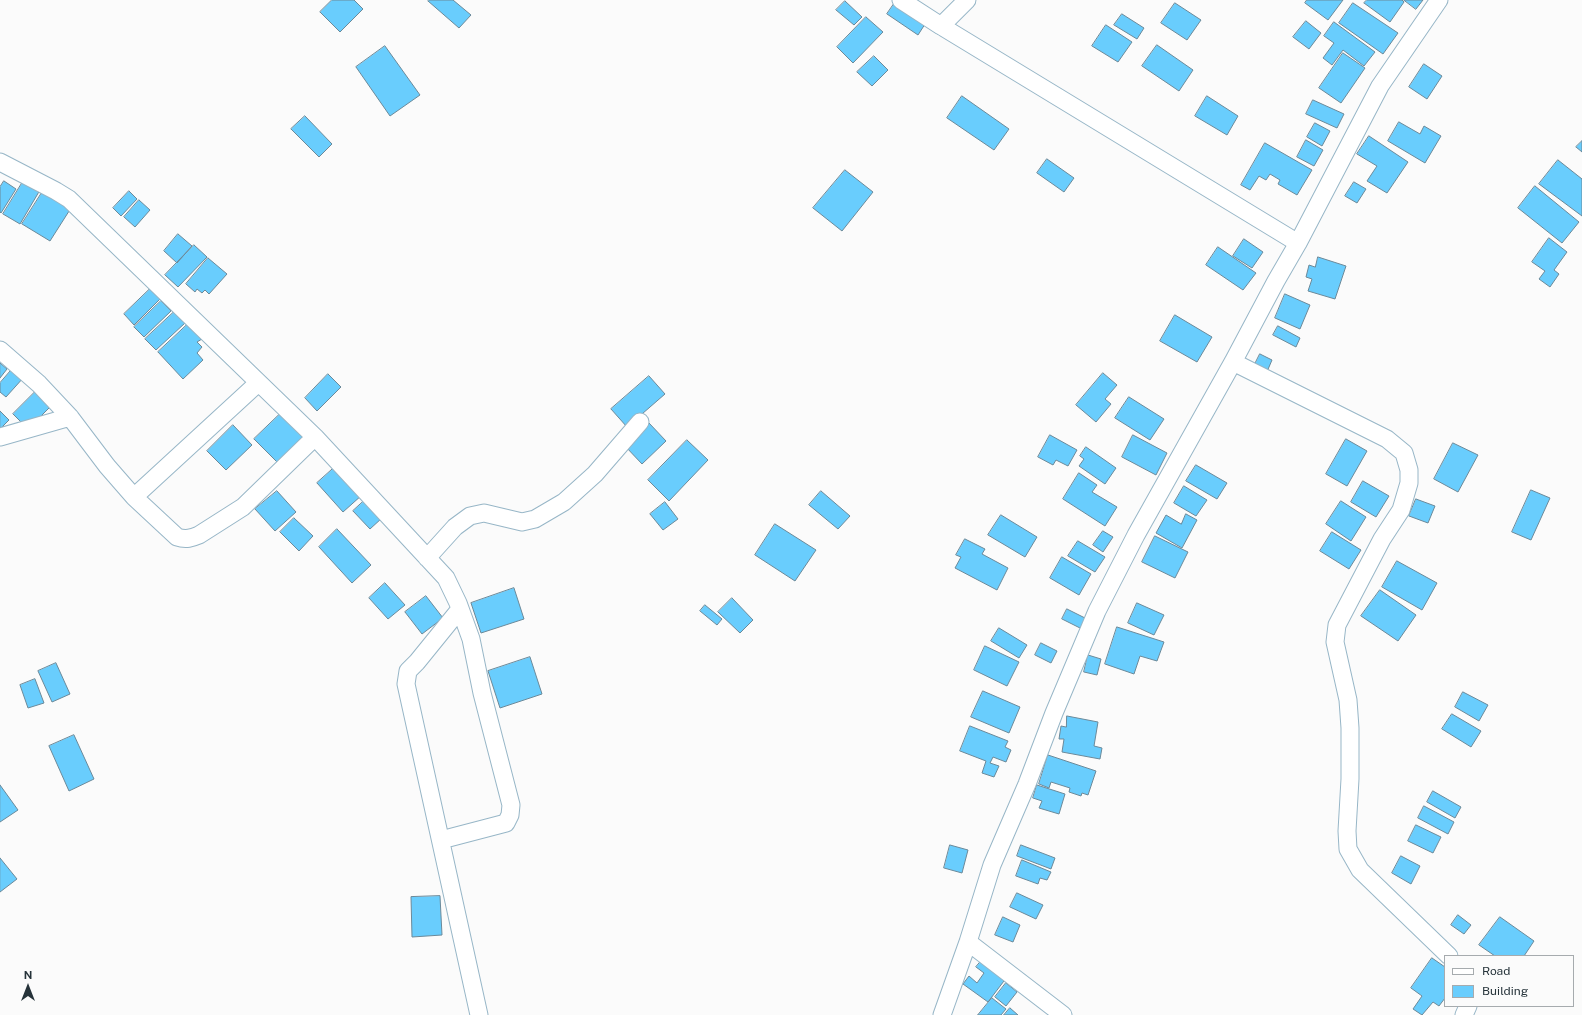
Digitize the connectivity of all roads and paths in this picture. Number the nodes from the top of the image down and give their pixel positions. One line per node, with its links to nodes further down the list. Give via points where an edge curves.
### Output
1 (901, 0): 4 (street)
2 (967, 0): 4 (street)
3 (1439, 0): 6 (street, via 1380,86)
4 (941, 26): 6 (street)
5 (0, 162): 9 (street, via 69,200)
6 (1298, 243): 8 (street)
7 (0, 350): 10 (street, via 39,384)
8 (1233, 362): 18 (street, via 1096,611 992,865); 19 (street, via 1387,439 1404,453 1410,470 1409,483 1400,510 1337,625 1335,642 1348,700 1350,728 1348,849 1360,870)
9 (258, 383): 13 (street); 14 (street)
10 (70, 417): 12 (street); 14 (street, via 106,466)
11 (640, 422): 15 (street, via 595,474 564,502 535,519 522,522 484,513 470,516)
12 (0, 437)
13 (314, 437): 14 (street, via 243,507 193,538 178,537); 15 (street)
14 (134, 497)
15 (427, 558): 16 (street, via 446,578)
16 (460, 609): 17 (street, via 408,671 406,684); 17 (street, via 471,639 511,810 506,822)
17 (441, 840): 21 (street)
18 (968, 942): 20 (street); 22 (street)
19 (1448, 955)
20 (948, 1012)
21 (479, 1015)
22 (1063, 1015)

